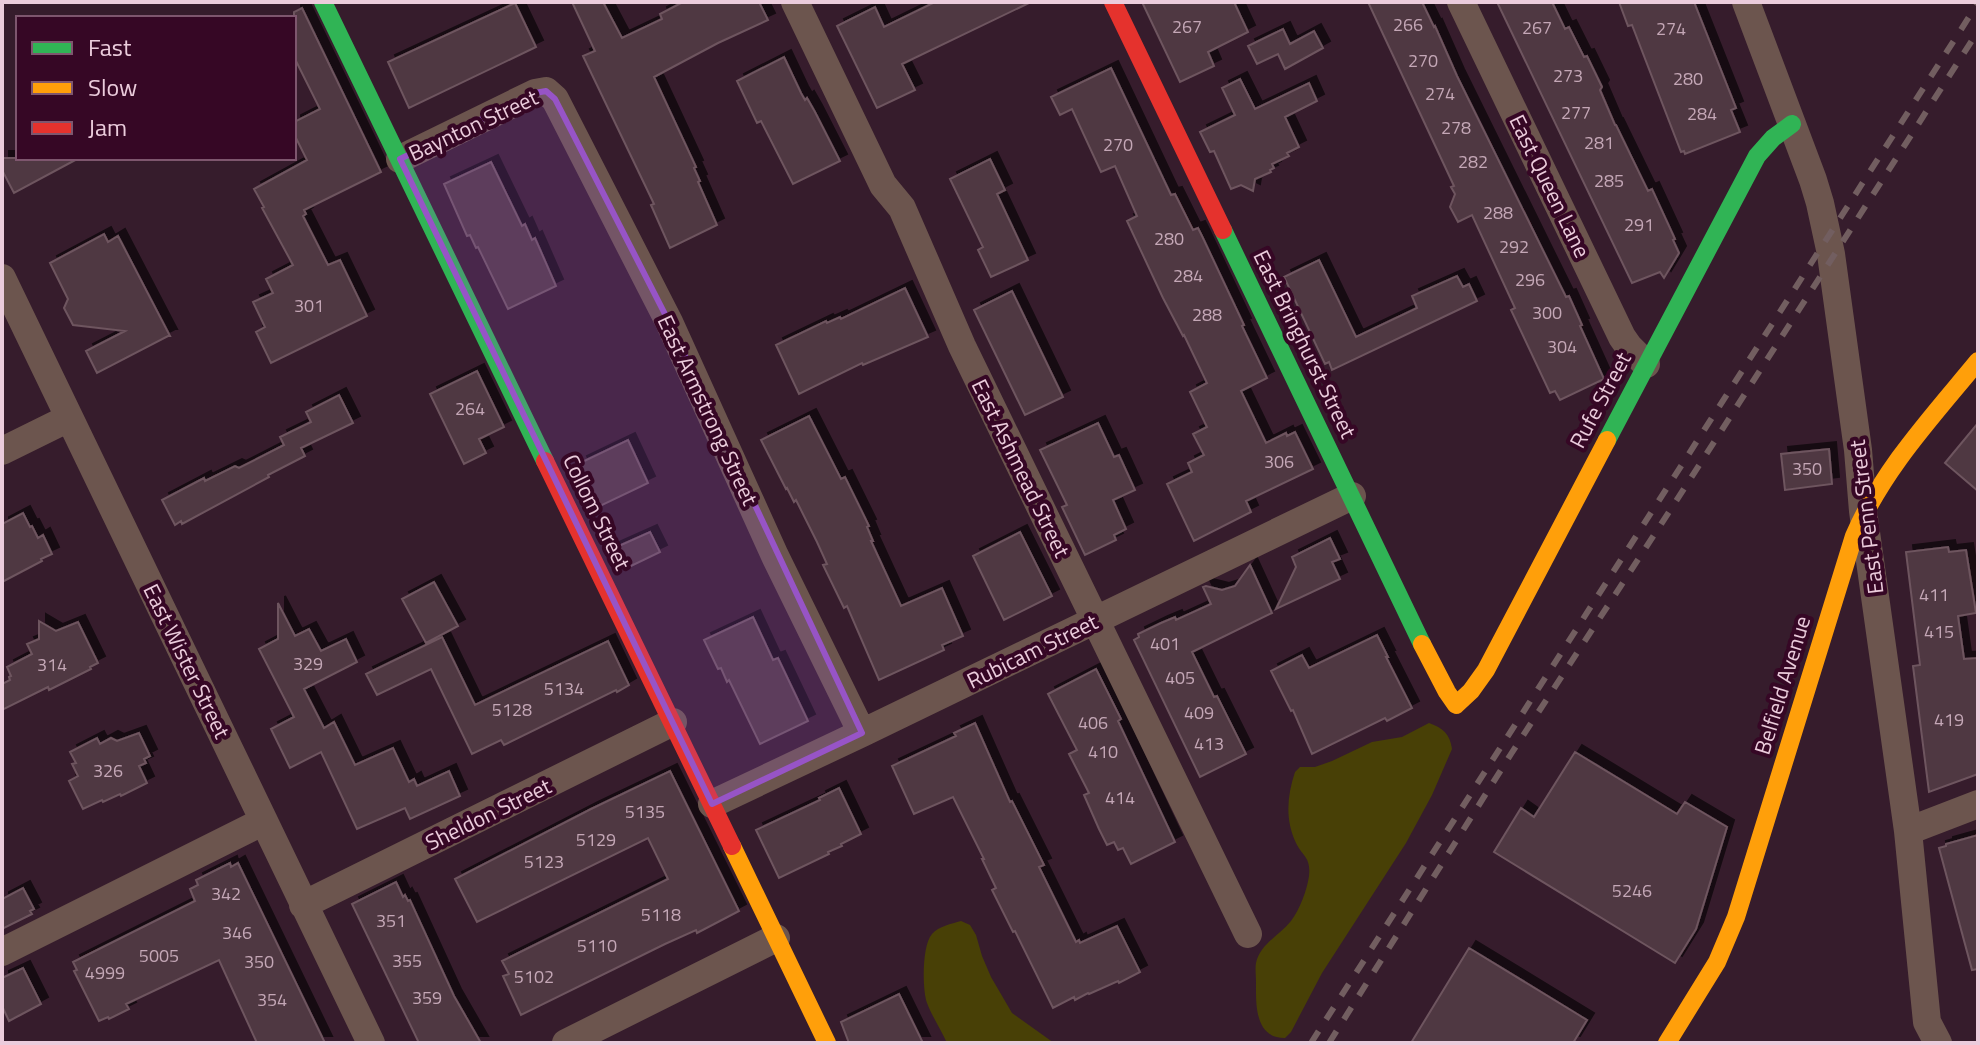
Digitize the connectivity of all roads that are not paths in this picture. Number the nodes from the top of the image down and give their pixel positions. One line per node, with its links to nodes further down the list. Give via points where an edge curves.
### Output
1 (323, 2): 8 (street, Collom Street)
2 (795, 2): 16 (street, East Ashmead Street, via 883,185 902,208 962,346)
3 (1113, 2): 14 (street, East Bringhurst Street)
4 (1461, 2): 11 (street, East Queen Lane, via 1622,337)
5 (1746, 2): 7 (street, East Penn Street)
6 (546, 91): 8 (street, Baynton Street); 19 (street, East Armstrong Street, via 555,99 669,322)
7 (1792, 124): 11 (street, Rufe Street, via 1757,156); 15 (street, East Penn Street, via 1820,203 1831,254)
8 (400, 159): 18 (street, Collom Street)
9 (2, 278): 12 (street, East Wister Street)
10 (1978, 361): 15 (street, Belfield Avenue)
11 (1646, 364): 17 (street, Rufe Street, via 1483,674)
12 (69, 418): 13 (street); 22 (street, East Wister Street)
13 (2, 451)
14 (1352, 496): 16 (street, Rubicam Street); 17 (street, East Bringhurst Street)
15 (1863, 511): 23 (street, East Penn Street); 31 (street, Belfield Avenue, via 1736,917 1717,962)
16 (1096, 620): 19 (street, Rubicam Street); 25 (street, East Ashmead Street)
17 (1456, 705)
18 (673, 722): 20 (street, Collom Street); 24 (street, Sheldon Street)
19 (862, 733): 20 (street, Rubicam Street)
20 (712, 804): 26 (street, Collom Street)
21 (1978, 804): 23 (street)
22 (264, 821): 24 (street, East Wister Street); 27 (street)
23 (1908, 831): 32 (street, East Penn Street, via 1927,1022)
24 (303, 905): 28 (street, East Wister Street)
25 (1248, 934)
26 (776, 938): 29 (street); 30 (street, Collom Street)
27 (2, 952)
28 (371, 1043)
29 (566, 1043)
30 (827, 1043)
31 (1667, 1043)
32 (1938, 1043)

